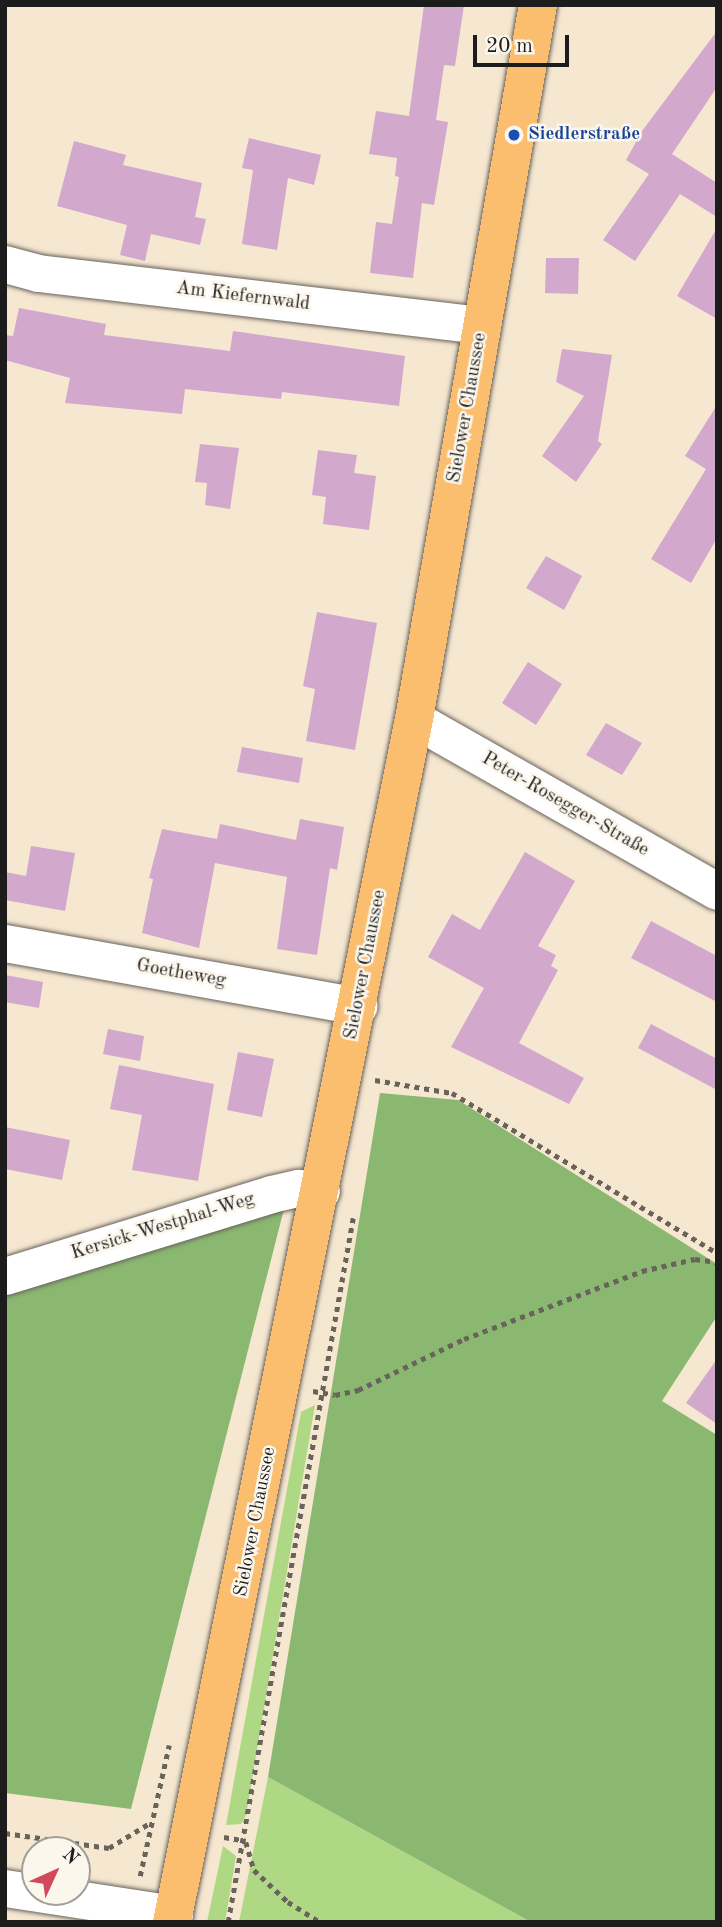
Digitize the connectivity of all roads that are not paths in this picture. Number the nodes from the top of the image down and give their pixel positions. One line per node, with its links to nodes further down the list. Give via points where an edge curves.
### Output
1 (538, 5): 3 (main road, Sielower Chaussee)
2 (5, 264): 3 (street, Am Kiefernwald, via 38,273)
3 (482, 325): 4 (main road, Sielower Chaussee)
4 (414, 719): 5 (street, Peter-Rosegger-Straße); 7 (main road, Sielower Chaussee)
5 (717, 891)
6 (5, 943): 7 (street, Goetheweg)
7 (358, 1006): 8 (main road, Sielower Chaussee)
8 (321, 1191): 9 (street, Kersick-Westphal-Weg, via 298,1188 271,1194); 11 (main road, Sielower Chaussee)
9 (5, 1276)
10 (5, 1888): 11 (street)
11 (173, 1918)

